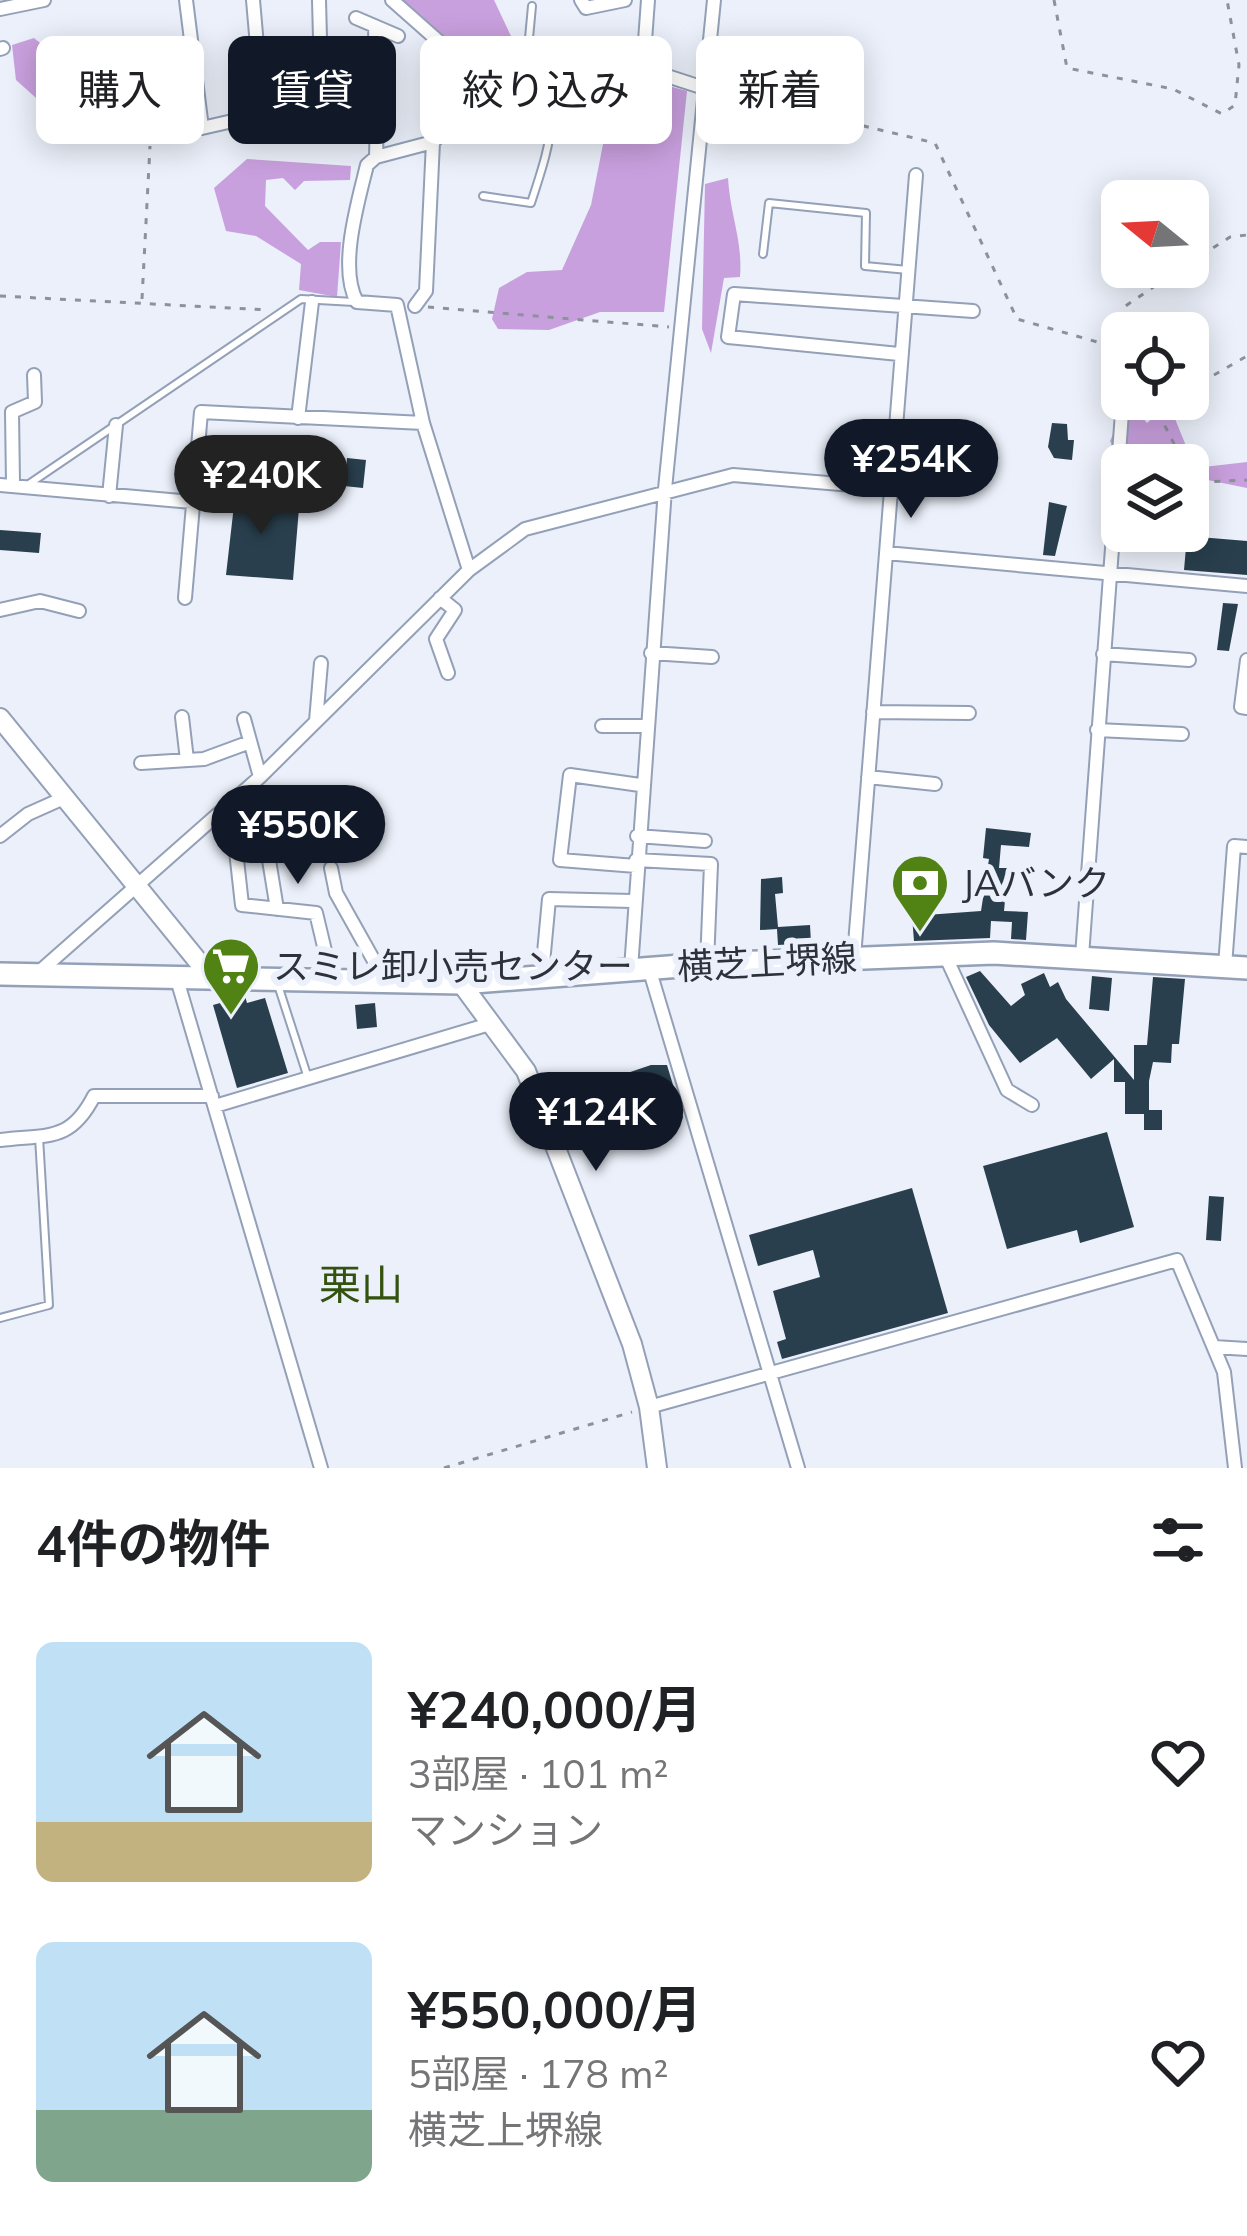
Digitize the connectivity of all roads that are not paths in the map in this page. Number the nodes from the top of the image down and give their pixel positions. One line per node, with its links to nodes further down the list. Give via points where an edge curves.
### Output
1 (44, 0): 11 (street)
2 (186, 0): 22 (street, via 202,128)
3 (253, 0): 14 (street)
4 (320, 0): 15 (street)
5 (392, 0): 18 (street)
6 (581, 0): 7 (street, via 586,8)
7 (625, 0)
8 (648, 0): 20 (street)
9 (714, 0): 21 (street)
10 (532, 6): 19 (lane)
11 (0, 9)
12 (356, 18): 13 (street)
13 (375, 26): 16 (street); 17 (street)
14 (256, 36)
15 (321, 36)
16 (375, 36)
17 (398, 36)
18 (433, 36)
19 (529, 36)
20 (645, 36)
21 (711, 36)
22 (228, 122)
23 (376, 144): 28 (street)
24 (425, 144): 28 (street)
25 (433, 144): 35 (street, via 426,291)
26 (547, 144): 30 (lane, via 531,202)
27 (701, 144): 48 (street)
28 (376, 157): 34 (street, via 362,185 350,267)
29 (916, 175): 32 (street)
30 (483, 196)
31 (763, 254): 32 (lane, via 769,203 866,214 865,266)
32 (908, 270): 36 (street)
33 (312, 302): 34 (lane); 40 (street); 43 (lane, via 301,299)
34 (357, 302): 42 (street, via 397,305)
35 (415, 306)
36 (903, 307): 37 (street); 38 (street); 38 (street, via 734,294 728,337)
37 (973, 311)
38 (899, 353): 46 (street)
39 (34, 375): 44 (street, via 35,402 12,412)
40 (298, 418): 42 (street); 50 (street, via 201,412)
41 (1122, 420): 53 (street)
42 (424, 423): 52 (street)
43 (116, 424): 45 (lane); 49 (street)
44 (6, 484): 45 (street)
45 (28, 485): 49 (street)
46 (888, 485): 47 (lane); 48 (street, via 733,475); 51 (street)
47 (972, 485)
48 (665, 488): 52 (street, via 525,529); 59 (street)
49 (109, 496): 50 (street)
50 (192, 502): 55 (street)
51 (886, 553): 53 (street); 67 (street)
52 (469, 570): 56 (street)
53 (1109, 575): 54 (street); 60 (street)
54 (1247, 586)
55 (185, 598)
56 (440, 598): 65 (street, via 455,610 436,639); 72 (street)
57 (0, 610): 58 (street, via 40,601)
58 (79, 610)
59 (651, 653): 61 (street); 74 (street)
60 (1103, 654): 62 (street); 75 (street)
61 (712, 657)
62 (1189, 659)
63 (1247, 660): 66 (street)
64 (321, 663): 72 (street)
65 (448, 674)
66 (1247, 708)
67 (873, 712): 68 (street); 80 (street)
68 (969, 713)
69 (182, 717): 78 (street)
70 (0, 718): 84 (street)
71 (244, 719): 77 (street)
72 (316, 722): 81 (street)
73 (602, 726): 74 (street)
74 (645, 726): 83 (street)
75 (1097, 730): 76 (street); 97 (street)
76 (1182, 734)
77 (250, 742): 78 (street); 81 (street)
78 (187, 760): 79 (street)
79 (141, 764)
80 (868, 777): 82 (street); 98 (street)
81 (260, 778): 85 (street)
82 (935, 784)
83 (640, 785): 87 (street); 91 (street, via 570,775 560,860)
84 (66, 797): 86 (street); 93 (street)
85 (219, 815): 93 (street); 95 (street, via 235,842 242,905)
86 (0, 836)
87 (638, 836): 88 (street); 91 (street)
88 (705, 841)
89 (1247, 847): 100 (street, via 1234,846)
90 (269, 860): 95 (street)
91 (636, 863): 94 (street); 99 (street, via 711,864)
92 (331, 868): 110 (street, via 336,893)
93 (140, 888): 102 (street); 106 (street)
94 (632, 901): 101 (street); 104 (street, via 549,898)
95 (277, 909): 108 (street, via 316,914)
96 (945, 955): 97 (main road, 横芝上堺線); 98 (main road, 横芝上堺線); 114 (street, via 1006,1090)
97 (1082, 956): 100 (main road, 横芝上堺線)
98 (854, 957): 99 (main road, 横芝上堺線)
99 (707, 964): 101 (main road, 横芝上堺線)
100 (1236, 967)
101 (640, 969): 104 (main road, 横芝上堺線); 120 (street)
102 (39, 972): 103 (main road, 横芝上堺線); 105 (main road, 横芝上堺線)
103 (0, 974)
104 (542, 974): 109 (main road, 横芝上堺線)
105 (176, 976): 106 (main road, 横芝上堺線); 113 (street)
106 (210, 976): 107 (main road, 横芝上堺線)
107 (276, 978): 108 (main road, 横芝上堺線); 112 (lane)
108 (332, 980): 110 (main road, 横芝上堺線)
109 (461, 982): 110 (main road, 横芝上堺線); 111 (street)
110 (387, 984)
111 (493, 1023): 112 (street); 121 (street, via 526,1071 617,1300)
112 (308, 1078): 113 (street)
113 (213, 1101): 115 (street, via 94,1096 81,1123); 122 (street)
114 (1032, 1105)
115 (39, 1135): 116 (street); 117 (lane, via 49,1305)
116 (0, 1140)
117 (0, 1318)
118 (1214, 1347): 119 (street); 120 (street, via 1177,1260); 125 (street)
119 (1247, 1349)
120 (767, 1374): 121 (street); 124 (street)
121 (650, 1407): 123 (street)
122 (321, 1468)
123 (658, 1468)
124 (798, 1468)
125 (1235, 1468)

